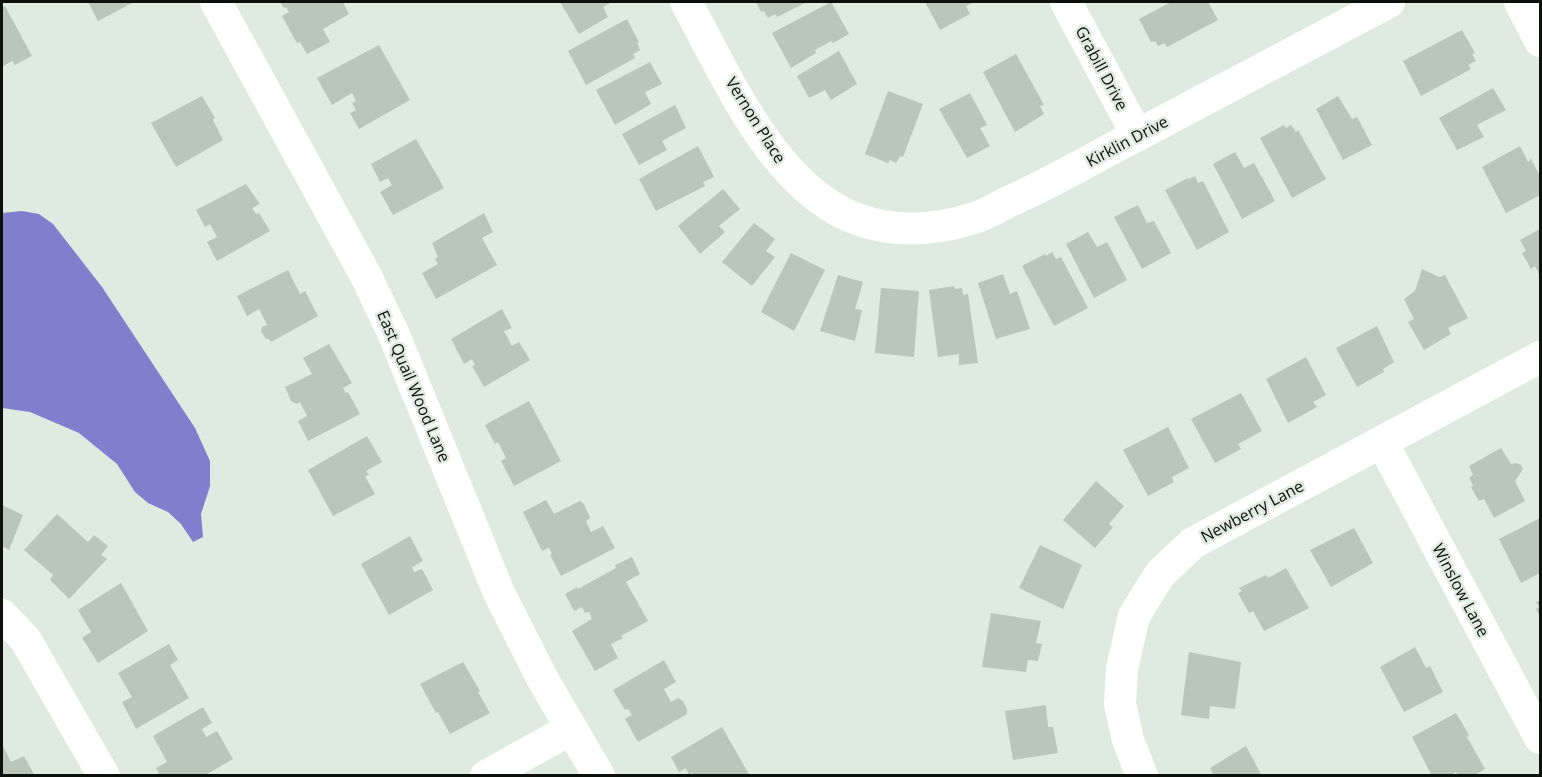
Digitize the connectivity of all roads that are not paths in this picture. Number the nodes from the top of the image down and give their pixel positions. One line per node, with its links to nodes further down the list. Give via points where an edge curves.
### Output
1 (216, 2): 12 (street, East Quail Wood Lane, via 366,276 499,593)
2 (686, 2): 8 (street, Vernon Place, via 739,97 785,167 811,192)
3 (1066, 2): 7 (street, Grabill Drive)
4 (1389, 2): 7 (street, Kirklin Drive)
5 (1520, 2): 6 (street)
6 (1540, 41)
7 (1137, 135): 8 (street, Kirklin Drive, via 973,219 937,227 904,228 873,225)
8 (851, 216)
9 (1540, 357): 10 (street, Newberry Lane)
10 (1382, 442): 13 (street, Winslow Lane); 17 (street, Newberry Lane, via 1193,543 1160,574 1134,616 1122,669 1120,704)
11 (2, 615): 14 (street, via 25,639)
12 (571, 729): 15 (street); 16 (street, East Quail Wood Lane)
13 (1540, 738)
14 (104, 776)
15 (486, 776)
16 (599, 776)
17 (1142, 776)

